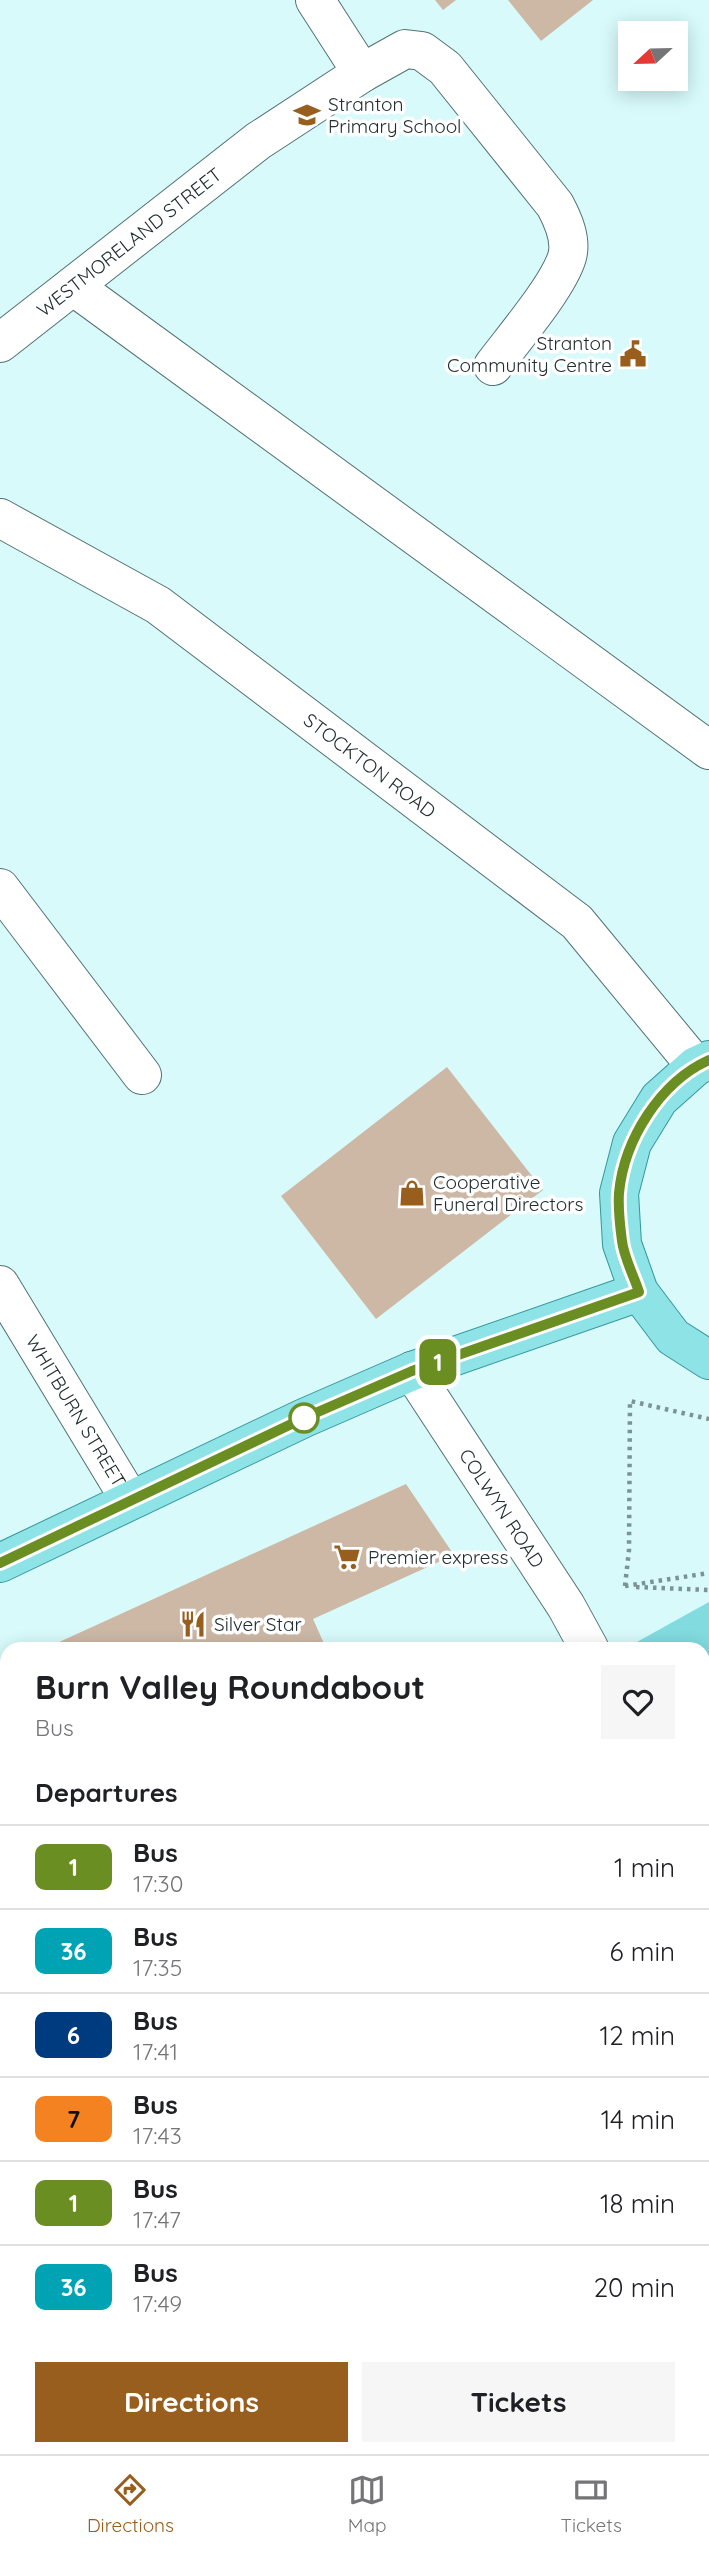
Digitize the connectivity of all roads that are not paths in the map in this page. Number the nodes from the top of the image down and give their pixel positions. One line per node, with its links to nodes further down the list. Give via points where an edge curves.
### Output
1 (314, 0): 2 (street)
2 (362, 73): 3 (street, WESTMORELAND STREET, via 258,141); 5 (street, WESTMORELAND STREET, via 405,49 422,51 446,68 555,205 566,228 567,256 551,287)
3 (73, 286): 4 (street, WESTMORELAND STREET); 7 (street)
4 (0, 344)
5 (493, 366)
6 (0, 518): 9 (street, STOCKTON ROAD, via 158,605 577,922)
7 (709, 750)
8 (0, 888): 10 (street)
9 (703, 1063): 12 (main road, via 659,1100 628,1156 619,1193 622,1244)
10 (142, 1075)
11 (0, 1285): 15 (street, WHITBURN STREET)
12 (639, 1292): 13 (main road, via 673,1337); 14 (main road)
13 (709, 1360)
14 (412, 1371): 15 (main road); 17 (street, COLWYN ROAD)
15 (130, 1500): 16 (main road)
16 (0, 1563)
17 (586, 1642)

